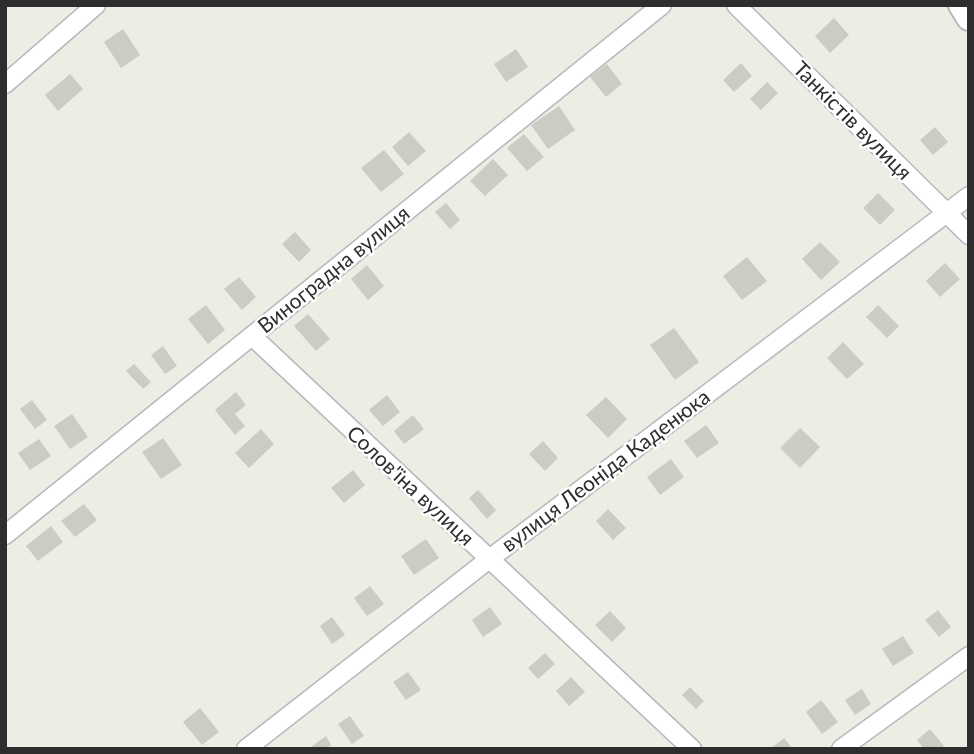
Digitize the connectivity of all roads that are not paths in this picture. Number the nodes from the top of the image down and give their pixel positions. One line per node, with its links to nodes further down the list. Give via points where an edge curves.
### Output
1 (96, 5): 6 (street)
2 (662, 5): 10 (street, Виноградна вулиця)
3 (736, 5): 8 (street, Танкістів вулиця)
4 (961, 5): 5 (street)
5 (969, 18)
6 (5, 84)
7 (969, 196): 8 (street, вулиця Леоніда Каденюка)
8 (946, 214): 9 (street, Танкістів вулиця); 12 (street, вулиця Леоніда Каденюка)
9 (969, 235)
10 (252, 336): 11 (street, Виноградна вулиця); 12 (street, Солов'їна вулиця)
11 (5, 535)
12 (488, 560): 14 (street, вулиця Леоніда Каденюка); 15 (street, Солов'їна вулиця)
13 (969, 656): 16 (street)
14 (246, 749)
15 (692, 749)
16 (841, 749)

